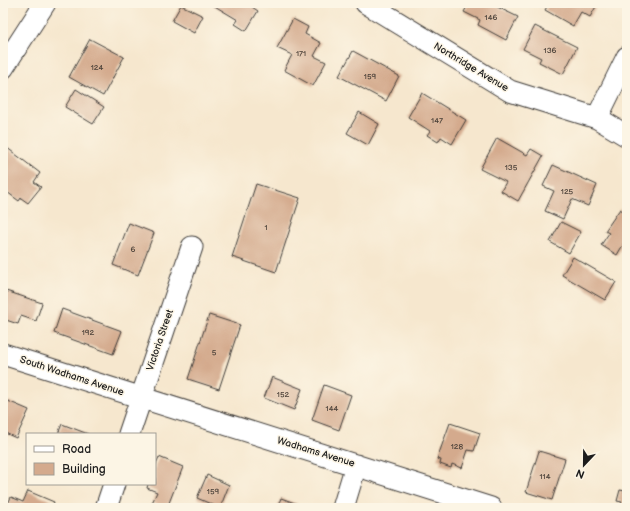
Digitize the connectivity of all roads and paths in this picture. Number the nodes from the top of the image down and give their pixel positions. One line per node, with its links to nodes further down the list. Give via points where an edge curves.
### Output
1 (45, 3): 4 (street)
2 (366, 3): 5 (street, Northridge Avenue, via 510,91)
3 (627, 57): 5 (street)
4 (3, 68)
5 (597, 118): 6 (street, Northridge Avenue)
6 (627, 136)
7 (192, 247): 9 (street, Victoria Street)
8 (3, 354): 9 (street, South Wadhams Avenue)
9 (141, 398): 10 (street, Victoria Street); 11 (street, Wadhams Avenue)
10 (129, 433)
11 (356, 465): 14 (street); 15 (street, Wadhams Avenue)
12 (114, 485): 13 (street)
13 (106, 508)
14 (343, 508)
15 (491, 508)

